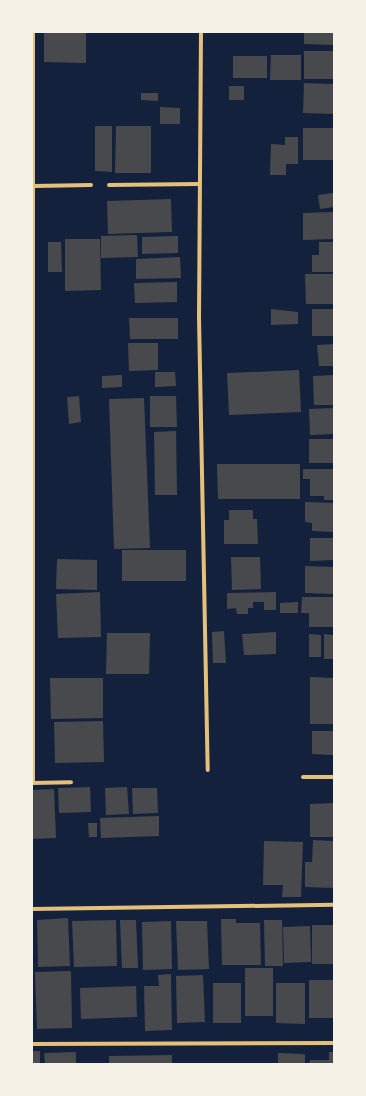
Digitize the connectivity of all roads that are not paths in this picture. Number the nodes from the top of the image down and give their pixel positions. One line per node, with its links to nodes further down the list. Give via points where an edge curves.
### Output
1 (33, 32): 6 (street)
2 (201, 32): 3 (street)
3 (200, 184): 5 (street); 8 (street)
4 (92, 185): 6 (street)
5 (109, 185)
6 (34, 186): 7 (street)
7 (33, 223): 12 (street)
8 (208, 770)
9 (303, 777): 10 (street)
10 (334, 777)
11 (72, 782): 12 (street)
12 (32, 783)
13 (334, 906): 14 (street)
14 (32, 909)
15 (334, 1043): 16 (street)
16 (32, 1044)

